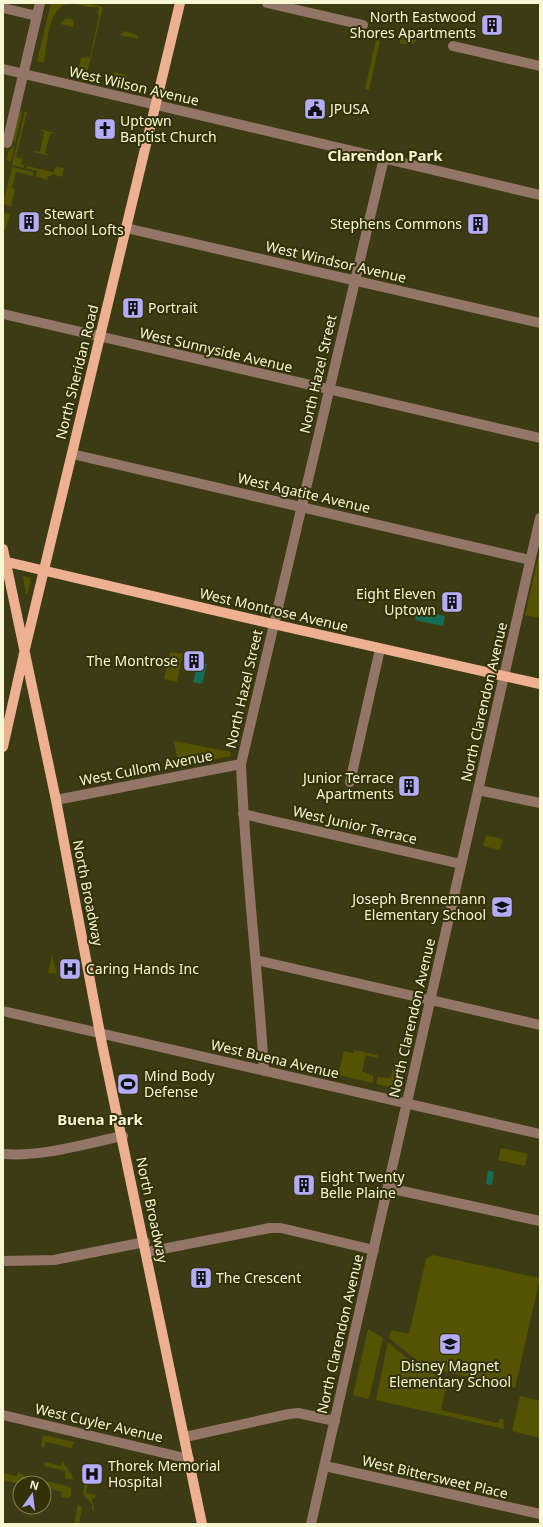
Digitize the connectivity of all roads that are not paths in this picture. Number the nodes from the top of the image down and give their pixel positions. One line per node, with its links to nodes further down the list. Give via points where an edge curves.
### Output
1 (40, 3): 5 (street)
2 (180, 3): 11 (main road, North Sheridan Road)
3 (267, 3): 6 (street)
4 (3, 8): 5 (street)
5 (37, 16): 10 (street)
6 (363, 25)
7 (453, 46): 8 (street)
8 (540, 66)
9 (3, 69): 10 (street, West Wilson Avenue)
10 (23, 74): 11 (street, West Wilson Avenue); 12 (street)
11 (155, 105): 13 (street, West Wilson Avenue); 15 (main road, North Sheridan Road)
12 (7, 143)
13 (384, 158): 14 (street, West Wilson Avenue); 16 (street, North Hazel Street)
14 (540, 195)
15 (126, 228): 16 (street, West Windsor Avenue); 19 (main road, North Sheridan Road)
16 (355, 281): 18 (street, West Windsor Avenue); 20 (street, North Hazel Street)
17 (3, 314): 19 (street, West Sunnyside Avenue)
18 (540, 323)
19 (100, 337): 20 (street, West Sunnyside Avenue); 22 (main road, North Sheridan Road)
20 (329, 390): 21 (street, West Sunnyside Avenue); 23 (street, North Hazel Street)
21 (540, 438)
22 (72, 454): 23 (street, West Agatite Avenue); 28 (main road, North Sheridan Road)
23 (301, 506): 26 (street, West Agatite Avenue); 29 (street, North Hazel Street)
24 (540, 518): 26 (street, North Clarendon Avenue)
25 (3, 549): 27 (main road, North Broadway)
26 (530, 560): 32 (street, North Clarendon Avenue)
27 (4, 561): 28 (main road, West Montrose Avenue); 30 (main road, North Broadway)
28 (44, 570): 29 (main road, West Montrose Avenue); 30 (main road, North Sheridan Road)
29 (273, 624): 31 (main road, West Montrose Avenue); 35 (street, North Hazel Street)
30 (25, 649): 34 (main road, North Sheridan Road); 38 (main road, North Broadway)
31 (380, 649): 32 (main road, West Montrose Avenue); 36 (street)
32 (504, 676): 33 (main road, West Montrose Avenue); 37 (street, North Clarendon Avenue)
33 (540, 684)
34 (3, 747)
35 (241, 764): 38 (street, West Cullom Avenue); 40 (street, North Hazel Street)
36 (350, 782)
37 (478, 790): 39 (street); 41 (street, North Clarendon Avenue)
38 (56, 800): 46 (main road, North Broadway)
39 (540, 803)
40 (243, 814): 41 (street, West Junior Terrace); 42 (street, North Hazel Street)
41 (461, 864): 43 (street, North Clarendon Avenue)
42 (256, 960): 43 (street); 47 (street, North Hazel Street)
43 (430, 1001): 45 (street); 48 (street, North Clarendon Avenue)
44 (3, 1011): 46 (street, West Buena Avenue)
45 (540, 1025)
46 (100, 1034): 47 (street, West Buena Avenue); 50 (main road, North Broadway)
47 (264, 1071): 48 (street, West Buena Avenue)
48 (407, 1104): 49 (street, West Buena Avenue); 52 (street, North Clarendon Avenue)
49 (540, 1134)
50 (123, 1136): 51 (street, via 56,1151); 54 (main road, North Broadway)
51 (3, 1154)
52 (388, 1188): 53 (street); 55 (street, North Clarendon Avenue)
53 (540, 1221)
54 (146, 1247): 55 (street, via 281,1228); 56 (street, via 54,1260); 59 (main road, North Broadway)
55 (374, 1250): 58 (street, North Clarendon Avenue)
56 (3, 1261)
57 (3, 1415): 60 (street, West Cuyler Avenue)
58 (335, 1421): 59 (street, via 293,1413); 61 (street, North Clarendon Avenue)
59 (185, 1437): 60 (main road, North Broadway)
60 (189, 1459): 63 (main road, North Broadway)
61 (324, 1466): 62 (street, West Bittersweet Place); 64 (street, North Clarendon Avenue)
62 (540, 1514)
63 (202, 1524)
64 (311, 1524)

